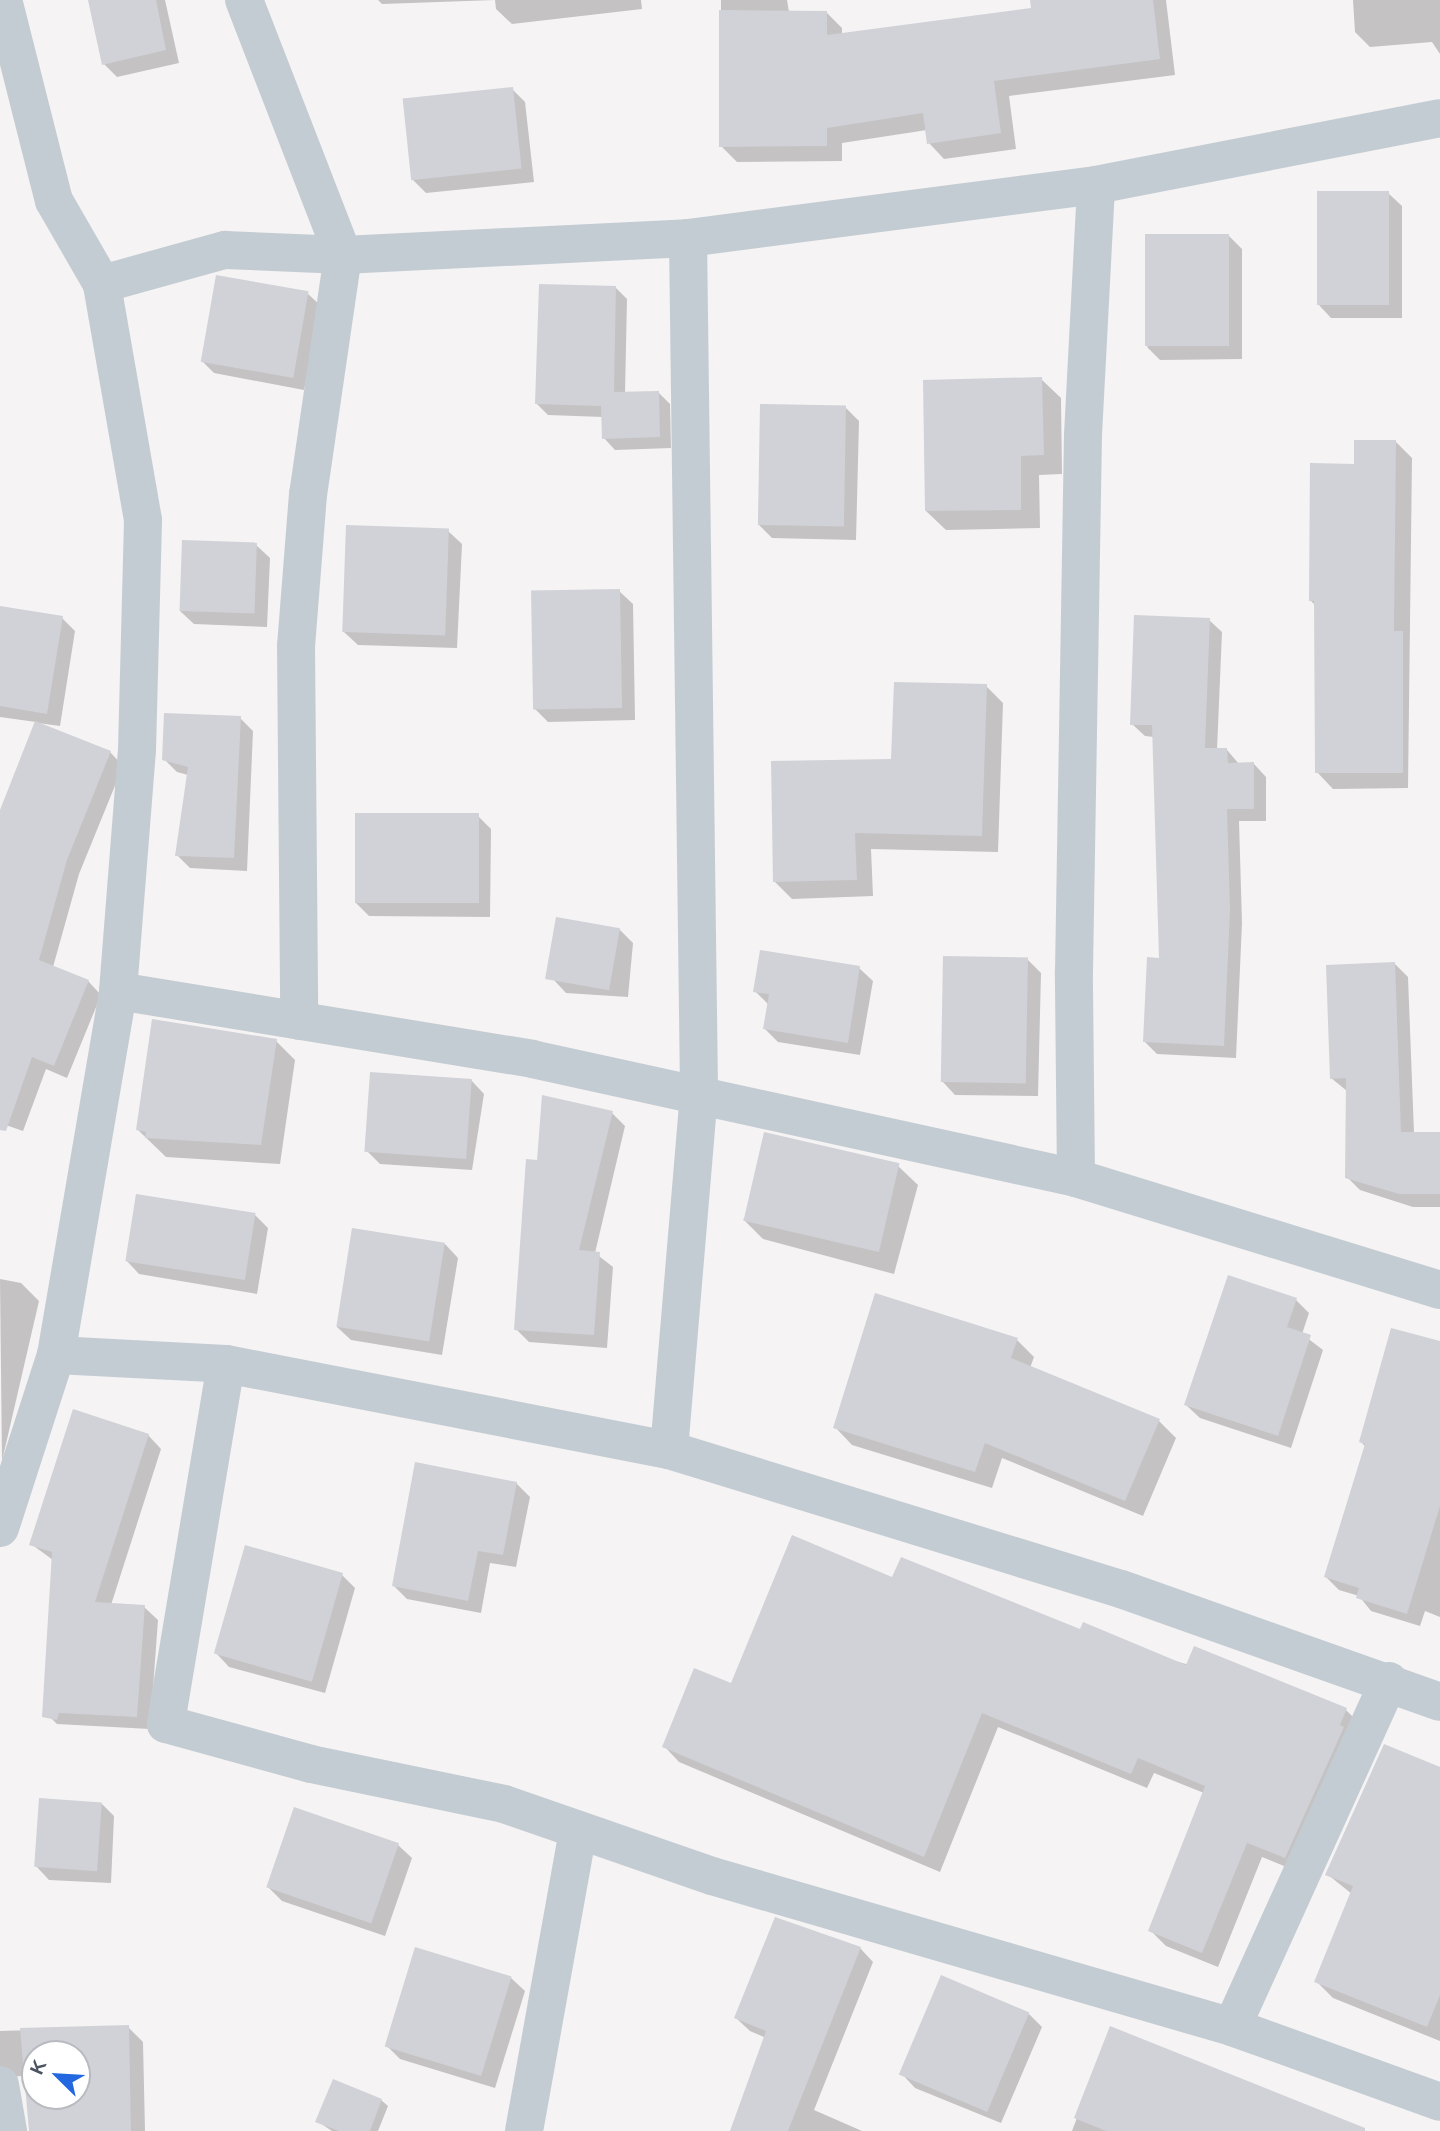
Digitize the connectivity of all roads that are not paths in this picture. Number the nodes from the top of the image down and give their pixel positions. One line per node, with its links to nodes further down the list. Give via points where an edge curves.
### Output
1 (3, 0): 7 (street, via 54,201)
2 (244, 0): 6 (street)
3 (1440, 118): 4 (street)
4 (1096, 185): 5 (street); 11 (street, via 1083,435 1074,971)
5 (688, 238): 6 (street); 10 (street)
6 (343, 255): 7 (street, via 225,250); 9 (street, via 308,494 296,646)
7 (102, 284): 8 (street, via 143,520 136,750)
8 (118, 991): 9 (street); 13 (street)
9 (299, 1021): 10 (street, via 532,1059)
10 (699, 1093): 11 (street); 15 (street)
11 (1076, 1178): 12 (street)
12 (1440, 1290)
13 (56, 1355): 14 (street); 16 (street)
14 (226, 1364): 15 (street); 19 (street, via 166,1724 311,1764 504,1804)
15 (669, 1450): 17 (street, via 1121,1589)
16 (0, 1528)
17 (1389, 1681): 18 (street); 20 (street)
18 (1440, 1702)
19 (578, 1830): 20 (street, via 712,1876); 24 (street)
20 (1233, 2027): 22 (street)
21 (0, 2085): 23 (street)
22 (1440, 2102)
23 (8, 2131)
24 (524, 2131)

